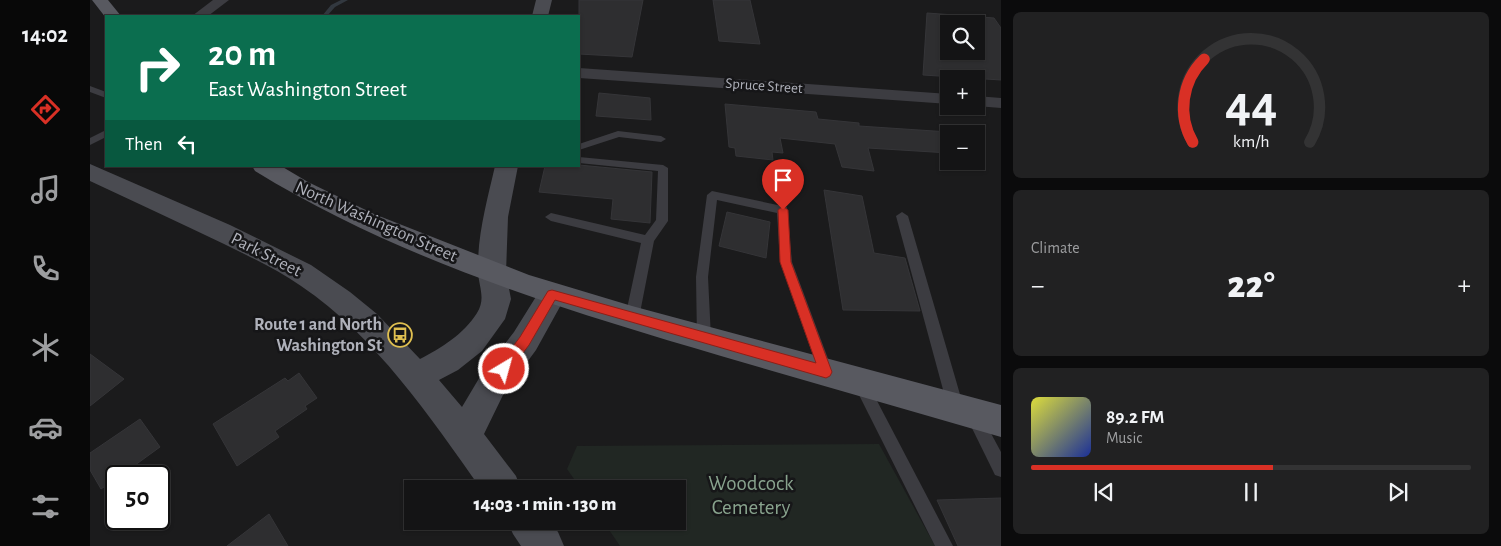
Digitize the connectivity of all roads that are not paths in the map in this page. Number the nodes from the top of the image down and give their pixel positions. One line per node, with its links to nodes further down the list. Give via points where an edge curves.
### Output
1 (100, 0): 4 (main road)
2 (222, 0): 5 (street)
3 (544, 0): 6 (main road)
4 (112, 15)
5 (200, 15)
6 (540, 15)
7 (580, 73): 10 (street, Spruce Street)
8 (90, 90): 9 (lane)
9 (105, 93)
10 (940, 98)
11 (985, 102): 12 (street)
12 (1001, 103)
13 (105, 134): 15 (lane)
14 (661, 139): 16 (lane, via 618,134)
15 (90, 142)
16 (580, 147)
17 (580, 160): 23 (lane, via 662,168 662,221)
18 (507, 167): 24 (main road, via 496,217)
19 (272, 168): 24 (main road, North Washington Street, via 365,220)
20 (90, 172): 29 (main road, Park Street, via 255,248 311,279 363,322)
21 (902, 216): 31 (lane)
22 (551, 217): 23 (lane)
23 (648, 240): 26 (lane)
24 (492, 273): 25 (main road, North Washington Street); 29 (main road, via 497,299 490,319 471,342)
25 (552, 294): 26 (main road, North Washington Street); 32 (main road, via 525,341 492,385)
26 (632, 318): 27 (main road, North Washington Street)
27 (704, 338): 28 (main road, North Washington Street); 28 (lane, via 702,277 712,195 783,210 786,262)
28 (826, 372): 30 (main road, North Washington Street)
29 (416, 377): 32 (main road)
30 (859, 381): 31 (main road, North Washington Street); 37 (lane)
31 (977, 414): 33 (lane)
32 (465, 436): 34 (main road)
33 (1001, 469)
34 (497, 480)
35 (532, 530): 36 (main road)
36 (544, 546)
37 (944, 546)

